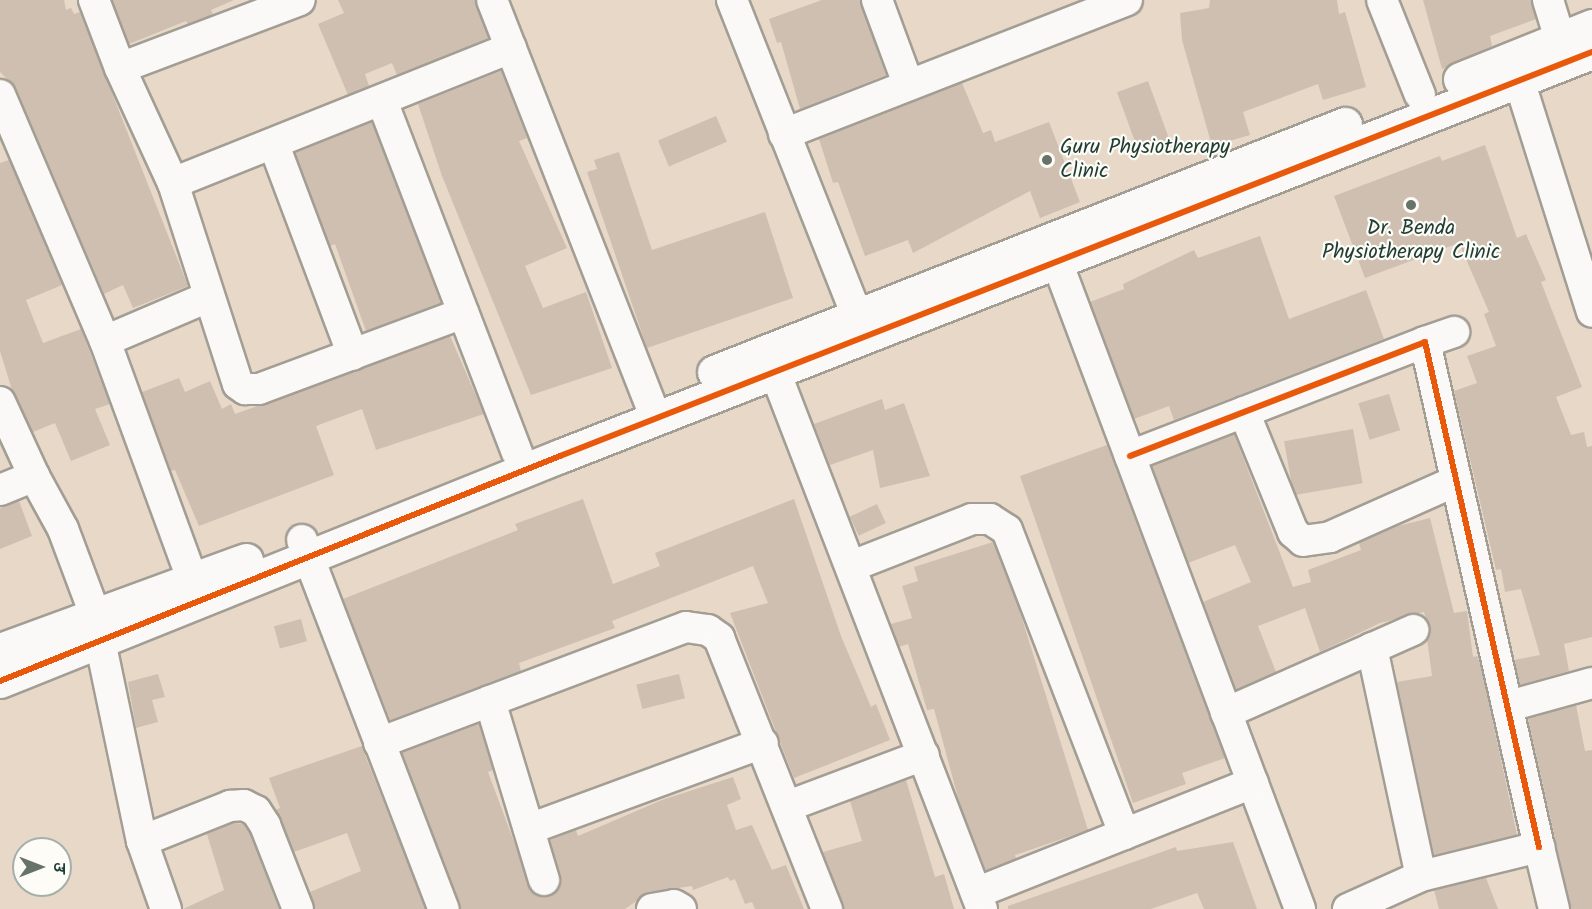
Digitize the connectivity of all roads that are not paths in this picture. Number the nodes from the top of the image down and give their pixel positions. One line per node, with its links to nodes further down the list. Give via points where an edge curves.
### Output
1 (94, 0): 13 (street)
2 (300, 0): 13 (street)
3 (492, 0): 11 (street)
4 (732, 0): 19 (street)
5 (877, 0): 15 (street)
6 (1382, 0): 16 (street)
7 (1548, 0): 10 (street)
8 (1108, 3): 15 (street)
9 (1592, 26): 10 (street)
10 (1560, 39): 14 (street)
11 (511, 48): 17 (street); 33 (street)
12 (1592, 52): 14 (street)
13 (120, 68): 21 (street)
14 (1517, 69): 16 (street); 22 (street); 24 (street)
15 (908, 84): 19 (street)
16 (1420, 95): 26 (street, via 1080,225)
17 (382, 101): 20 (street); 25 (street)
18 (2, 107): 28 (street)
19 (784, 135): 26 (street)
20 (274, 146): 21 (street); 30 (street)
21 (173, 183): 23 (street)
22 (1058, 262): 31 (street); 36 (street)
23 (208, 297): 28 (street); 30 (street, via 238,384 245,389 259,389)
24 (1592, 312)
25 (463, 313): 30 (street); 35 (street)
26 (857, 316): 31 (street)
27 (1454, 332): 29 (street)
28 (105, 341): 42 (street)
29 (1425, 342): 34 (street); 38 (street)
30 (353, 355)
31 (772, 361): 33 (street); 41 (street)
32 (0, 402): 37 (street)
33 (652, 409): 35 (street); 40 (street)
34 (1244, 412): 36 (street); 38 (street, via 1293,532 1303,541 1330,537)
35 (517, 453): 40 (street)
36 (1130, 456): 51 (street)
37 (34, 476): 39 (street); 43 (street, via 63,529)
38 (1456, 481): 50 (street)
39 (0, 490)
40 (304, 549): 42 (street); 43 (street); 52 (street)
41 (852, 566): 54 (street); 58 (street, via 972,519 990,519 1007,530)
42 (192, 579): 43 (street)
43 (97, 627): 46 (street); 47 (street); 59 (street)
44 (1413, 630): 45 (street)
45 (1372, 648): 51 (street); 61 (street)
46 (0, 650)
47 (0, 681)
48 (1592, 683): 50 (street)
49 (490, 700): 52 (street); 53 (street, via 686,627 708,630 719,638); 57 (street)
50 (1509, 705): 60 (street)
51 (1226, 713): 55 (street)
52 (379, 743): 66 (street)
53 (763, 743): 56 (street); 57 (street)
54 (924, 755): 56 (street); 63 (street)
55 (1253, 783): 58 (street); 70 (street)
56 (788, 806): 69 (street)
57 (529, 829): 62 (street)
58 (1124, 834): 63 (street)
59 (142, 842): 64 (street); 65 (street, via 230,806 244,805 256,811 265,825)
60 (1539, 847): 61 (street); 72 (street)
61 (1421, 876): 71 (street)
62 (543, 880)
63 (979, 901)
64 (166, 909)
65 (298, 909)
66 (444, 909)
67 (652, 909): 68 (street, via 674,905)
68 (681, 909)
69 (827, 909)
70 (1300, 909)
71 (1348, 909)
72 (1554, 909)

